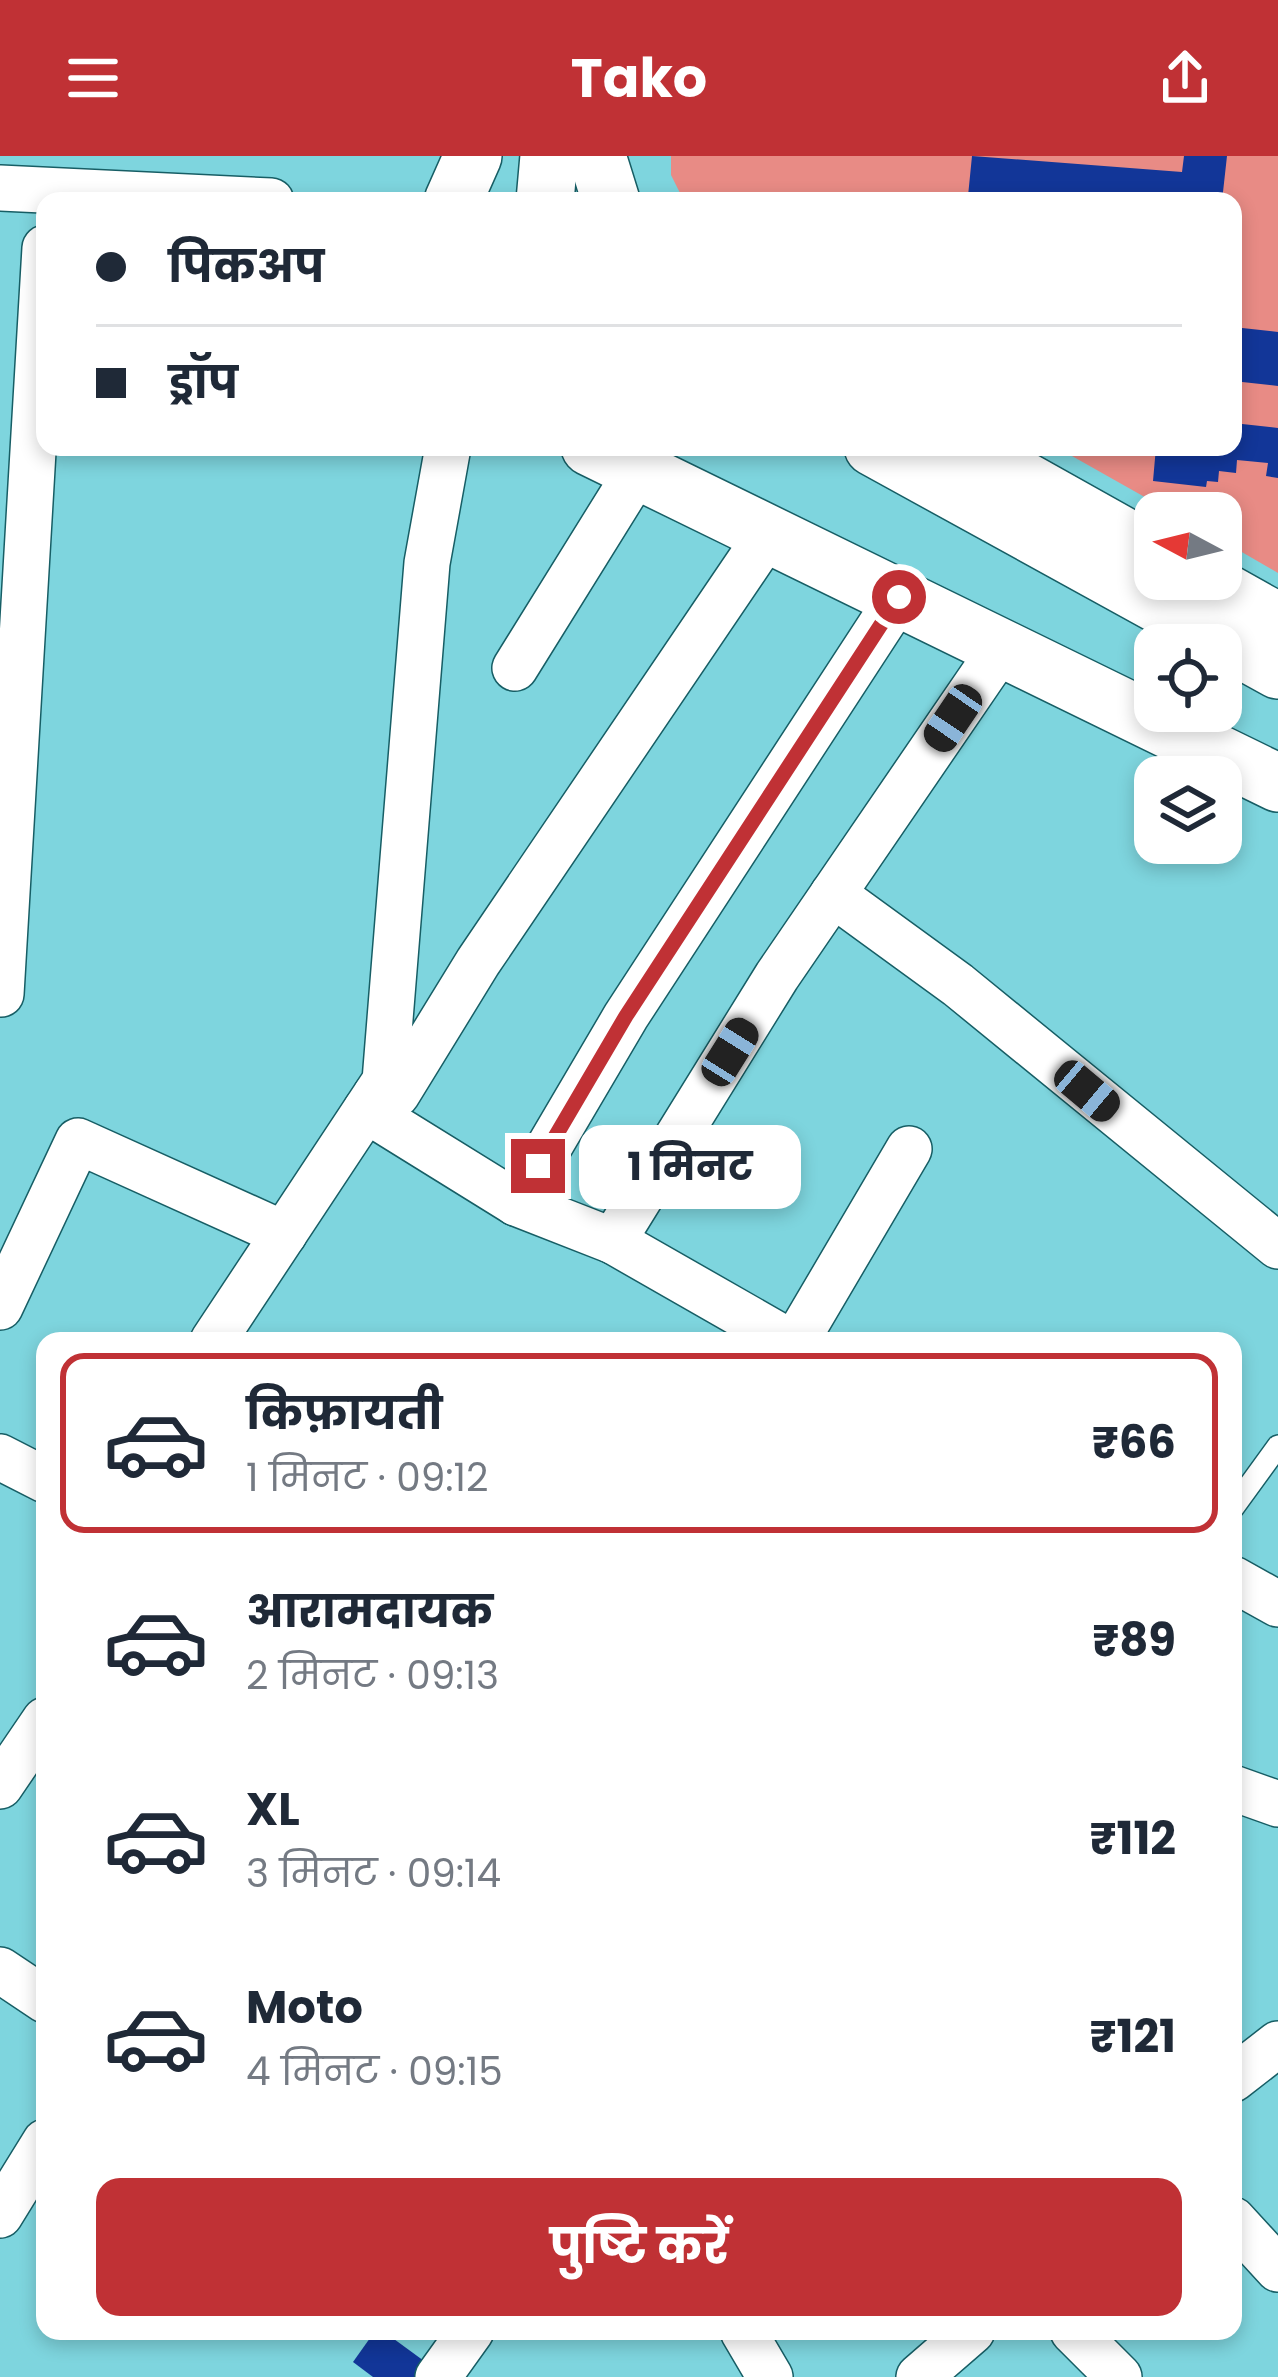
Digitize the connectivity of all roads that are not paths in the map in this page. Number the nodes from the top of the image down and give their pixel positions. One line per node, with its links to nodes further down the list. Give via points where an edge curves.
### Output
1 (473, 156): 7 (street)
2 (549, 156): 8 (street)
3 (598, 156): 9 (street)
4 (49, 183): 5 (street); 6 (street)
5 (0, 188)
6 (160, 192)
7 (457, 192)
8 (545, 192)
9 (608, 192)
10 (36, 446): 25 (street)
11 (446, 456): 26 (street, via 428,563 385,1081)
12 (889, 456): 22 (street)
13 (980, 456): 16 (street)
14 (614, 459): 15 (street); 21 (street)
15 (768, 534): 17 (street); 26 (street, via 478,962 398,1094)
16 (1134, 542)
17 (899, 597): 20 (street); 28 (street, via 626,1016)
18 (1239, 600): 19 (street)
19 (1278, 622)
20 (1001, 647): 23 (street); 24 (street)
21 (515, 668)
22 (1278, 670)
23 (1278, 783)
24 (833, 894): 30 (street); 31 (street)
25 (1, 994)
26 (371, 1102): 28 (street); 29 (street)
27 (909, 1149): 35 (street)
28 (516, 1204): 30 (street)
29 (284, 1234): 32 (street, via 78,1141); 33 (street)
30 (613, 1241): 34 (street)
31 (1278, 1246)
32 (0, 1306)
33 (219, 1332)
34 (776, 1332)
35 (797, 1332)
36 (1278, 1446): 39 (lane)
37 (0, 1457): 38 (street)
38 (36, 1475)
39 (1242, 1496)
40 (1242, 1584): 41 (street)
41 (1278, 1604)
42 (36, 1733): 43 (street)
43 (0, 1786)
44 (1242, 1791): 45 (street)
45 (1278, 1804)
46 (0, 1970): 47 (street)
47 (36, 1994)
48 (1278, 2044): 49 (street)
49 (1242, 2072)
50 (36, 2157): 51 (street)
51 (0, 2216)
52 (1242, 2229): 53 (street)
53 (1278, 2269)
54 (465, 2340): 58 (street)
55 (748, 2340): 59 (street)
56 (962, 2340): 60 (street)
57 (1082, 2340): 61 (street)
58 (438, 2377)
59 (770, 2377)
60 (919, 2377)
61 (1119, 2377)

